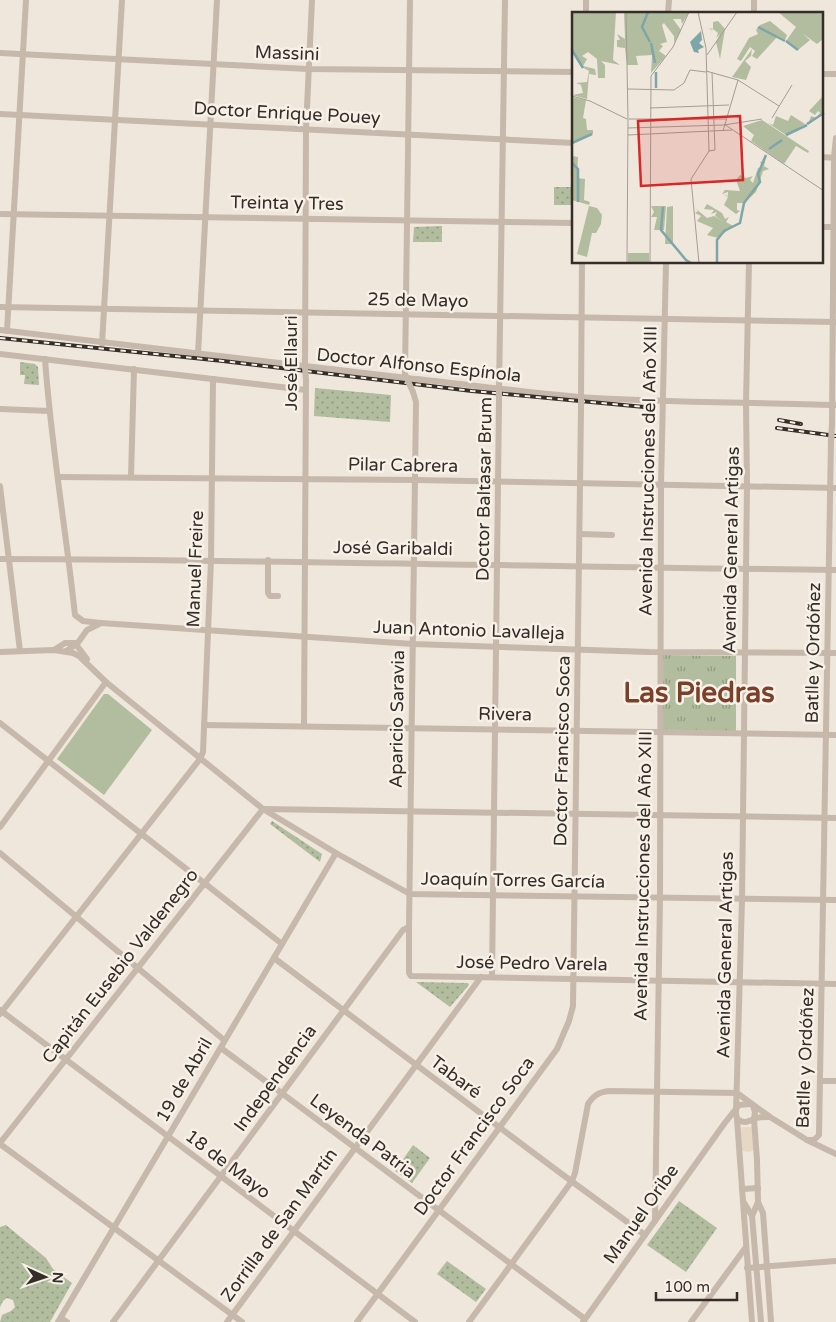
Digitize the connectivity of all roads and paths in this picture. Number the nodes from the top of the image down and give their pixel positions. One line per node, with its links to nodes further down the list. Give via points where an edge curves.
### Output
1 (26, 0): 8 (street)
2 (122, 0): 9 (street)
3 (217, 0): 10 (street)
4 (312, 0): 11 (street, José Ellauri)
5 (410, 0): 12 (street)
6 (505, 0): 13 (street, Doctor Baltasar Brum)
7 (0, 53): 8 (street, Massini)
8 (22, 54): 9 (street, Massini); 16 (street)
9 (118, 59): 10 (street, Massini); 17 (street)
10 (213, 65): 11 (street, Massini); 18 (street)
11 (308, 69): 12 (street, Massini); 19 (street, José Ellauri)
12 (409, 71): 13 (street, Massini); 20 (street)
13 (503, 71): 14 (street, Massini); 22 (street, Doctor Baltasar Brum)
14 (572, 72)
15 (0, 114): 16 (street, Doctor Enrique Pouey)
16 (19, 115): 17 (street, Doctor Enrique Pouey); 26 (street)
17 (114, 121): 18 (street, Doctor Enrique Pouey); 27 (street)
18 (210, 124): 19 (street, Doctor Enrique Pouey); 28 (street)
19 (306, 129): 20 (street, Doctor Enrique Pouey); 29 (street, José Ellauri)
20 (407, 134): 22 (street, Doctor Enrique Pouey); 30 (street)
21 (836, 138): 24 (street, Batlle y Ordóñez)
22 (502, 139): 23 (street, Doctor Enrique Pouey); 31 (street, Doctor Baltasar Brum)
23 (572, 143)
24 (835, 157): 33 (street, Batlle y Ordóñez)
25 (0, 214): 26 (street, Treinta y Tres)
26 (14, 214): 27 (street, Treinta y Tres); 38 (street)
27 (109, 216): 28 (street, Treinta y Tres); 39 (street)
28 (205, 217): 29 (street, Treinta y Tres); 40 (street)
29 (306, 218): 30 (street, Treinta y Tres); 41 (street, José Ellauri)
30 (407, 221): 31 (street, Treinta y Tres); 42 (street)
31 (501, 222): 32 (street, Treinta y Tres); 43 (street, Doctor Baltasar Brum)
32 (572, 223)
33 (835, 227): 47 (street, Batlle y Ordóñez)
34 (582, 264): 44 (street, Doctor Francisco Soca)
35 (666, 264): 45 (street, Avenida Instrucciones del Año XIII)
36 (749, 264): 46 (street, Avenida General Artigas)
37 (0, 307): 38 (street, 25 de Mayo)
38 (8, 307): 39 (street, 25 de Mayo); 48 (street)
39 (104, 309): 40 (street, 25 de Mayo); 49 (street)
40 (200, 311): 41 (street, 25 de Mayo); 51 (street)
41 (305, 313): 42 (street, 25 de Mayo); 53 (street, José Ellauri)
42 (407, 314): 43 (street, 25 de Mayo); 56 (street, via 405,374)
43 (500, 316): 44 (street, 25 de Mayo); 58 (street, Doctor Baltasar Brum)
44 (582, 317): 45 (street, 25 de Mayo); 59 (street, Doctor Francisco Soca)
45 (665, 320): 46 (street, 25 de Mayo); 60 (street, Avenida Instrucciones del Año XIII)
46 (749, 321): 47 (street, 25 de Mayo); 61 (street, Avenida General Artigas)
47 (834, 322): 62 (street, Batlle y Ordóñez)
48 (3, 330): 49 (street, Doctor Alfonso Espínola)
49 (102, 344): 51 (street, Doctor Alfonso Espínola)
50 (0, 354): 52 (street)
51 (198, 354): 53 (street, Doctor Alfonso Espínola)
52 (45, 359): 54 (street); 64 (street)
53 (305, 367): 56 (street, Doctor Alfonso Espínola); 57 (street, José Ellauri, bridge)
54 (134, 368): 55 (street); 66 (street)
55 (213, 379): 57 (street); 67 (street, Manuel Freire)
56 (408, 379): 58 (street, Doctor Alfonso Espínola); 69 (street, Aparicio Saravia, bridge, via 416,402)
57 (306, 390): 68 (street, José Ellauri)
58 (500, 390): 59 (street, Doctor Alfonso Espínola); 70 (street, Doctor Baltasar Brum, bridge)
59 (581, 397): 60 (street, Doctor Alfonso Espínola); 71 (street, Doctor Francisco Soca, bridge)
60 (663, 401): 61 (street, Doctor Alfonso Espínola); 72 (street, Avenida Instrucciones del Año XIII)
61 (746, 403): 62 (street, Doctor Alfonso Espínola); 73 (street, Avenida General Artigas)
62 (834, 405): 74 (street, Batlle y Ordóñez, bridge, via 831,440)
63 (0, 410): 64 (street)
64 (49, 411): 65 (street)
65 (59, 477): 66 (street, Pilar Cabrera); 80 (street)
66 (131, 477): 67 (street, Pilar Cabrera)
67 (212, 478): 68 (street, Pilar Cabrera); 81 (street, Manuel Freire)
68 (306, 478): 69 (street, Pilar Cabrera); 83 (street, José Ellauri)
69 (415, 480): 70 (street, Pilar Cabrera); 84 (street, Aparicio Saravia)
70 (499, 482): 71 (street, Pilar Cabrera); 85 (street, Doctor Baltasar Brum)
71 (581, 483): 72 (street, Pilar Cabrera); 76 (street, Doctor Francisco Soca)
72 (661, 485): 73 (street, Pilar Cabrera); 87 (street, Avenida Instrucciones del Año XIII)
73 (747, 486): 74 (street, Pilar Cabrera); 88 (street, Avenida General Artigas)
74 (833, 488): 89 (street, Batlle y Ordóñez)
75 (0, 490): 79 (street)
76 (580, 534): 77 (street); 86 (street, Doctor Francisco Soca)
77 (612, 535)
78 (0, 559): 79 (street, José Garibaldi)
79 (9, 559): 80 (street, José Garibaldi); 99 (street)
80 (69, 559): 81 (street, José Garibaldi); 91 (street, Juan Antonio Lavalleja, via 75,615 83,621)
81 (211, 560): 82 (street, José Garibaldi); 92 (street, Manuel Freire)
82 (268, 560): 83 (street, José Garibaldi); 90 (street, via 268,593)
83 (305, 561): 84 (street, José Garibaldi); 93 (street, José Ellauri)
84 (414, 563): 85 (street, José Garibaldi); 95 (street, Aparicio Saravia)
85 (498, 565): 86 (street, José Garibaldi); 96 (street, Doctor Baltasar Brum)
86 (580, 568): 87 (street, José Garibaldi); 97 (street, Doctor Francisco Soca)
87 (660, 568): 88 (street, José Garibaldi); 102 (street, Avenida Instrucciones del Año XIII)
88 (746, 570): 89 (street, José Garibaldi); 103 (street, Avenida General Artigas)
89 (832, 570): 104 (street, Batlle y Ordóñez)
90 (278, 596)
91 (101, 623): 92 (street, Juan Antonio Lavalleja); 94 (street, via 87,630)
92 (209, 630): 93 (street, Juan Antonio Lavalleja); 108 (street, Manuel Freire)
93 (305, 638): 95 (street, Juan Antonio Lavalleja); 109 (street, José Ellauri)
94 (77, 644): 98 (street, via 65,643); 100 (street); 106 (street, Joaquín Torres García)
95 (413, 644): 96 (street, Juan Antonio Lavalleja); 110 (street, Aparicio Saravia)
96 (497, 647): 97 (street, Juan Antonio Lavalleja); 111 (street, Doctor Baltasar Brum)
97 (578, 649): 102 (street, Juan Antonio Lavalleja); 112 (street, Doctor Francisco Soca)
98 (54, 650): 99 (street); 100 (street, Joaquín Torres García)
99 (20, 651): 101 (street)
100 (66, 651): 106 (street, Joaquín Torres García, via 79,656)
101 (0, 652)
102 (660, 652): 103 (street, Juan Antonio Lavalleja); 113 (street, Avenida Instrucciones del Año XIII)
103 (745, 652): 104 (street, Juan Antonio Lavalleja); 114 (street, Avenida General Artigas)
104 (828, 653): 105 (street, Juan Antonio Lavalleja); 115 (street, Batlle y Ordóñez)
105 (836, 653)
106 (106, 682): 117 (street, Joaquín Torres García); 118 (street)
107 (0, 723): 118 (street)
108 (204, 725): 109 (street, Rivera); 117 (street, Manuel Freire)
109 (304, 726): 110 (street, Rivera)
110 (412, 728): 111 (street, Rivera); 120 (street, Aparicio Saravia)
111 (495, 729): 112 (street, Rivera); 121 (street, Doctor Baltasar Brum)
112 (578, 730): 113 (street, Rivera); 122 (street, Doctor Francisco Soca)
113 (660, 733): 114 (street, Rivera); 123 (street, Avenida Instrucciones del Año XIII)
114 (743, 734): 115 (street, Rivera); 124 (street, Avenida General Artigas)
115 (827, 735): 116 (street, Rivera); 125 (street, Batlle y Ordóñez)
116 (836, 735)
117 (200, 759): 119 (street, Joaquín Torres García); 128 (street)
118 (49, 761): 127 (street); 128 (street)
119 (263, 809): 120 (street); 130 (street, Joaquín Torres García); 131 (street, Capitán Eusebio Valdenegro)
120 (411, 810): 121 (street); 132 (street, Aparicio Saravia)
121 (494, 812): 122 (street); 133 (street, Doctor Baltasar Brum)
122 (577, 813): 123 (street); 134 (street, Doctor Francisco Soca)
123 (660, 815): 124 (street); 135 (street, Avenida Instrucciones del Año XIII)
124 (743, 816): 125 (street); 136 (street, Avenida General Artigas)
125 (825, 818): 126 (street); 137 (street, Batlle y Ordóñez)
126 (836, 818)
127 (0, 827)
128 (141, 834): 131 (street); 139 (street)
129 (0, 853): 139 (street)
130 (336, 853): 132 (street, Joaquín Torres García); 141 (street, 19 de Abril)
131 (204, 883): 141 (street); 143 (street, Capitán Eusebio Valdenegro)
132 (410, 894): 133 (street, Joaquín Torres García); 140 (street, Aparicio Saravia)
133 (493, 895): 134 (street, Joaquín Torres García); 146 (street, Doctor Baltasar Brum)
134 (575, 896): 135 (street, Joaquín Torres García); 147 (street, Doctor Francisco Soca)
135 (660, 897): 136 (street, Joaquín Torres García); 148 (street, Avenida Instrucciones del Año XIII)
136 (742, 899): 137 (street, Joaquín Torres García); 149 (street, Avenida General Artigas)
137 (823, 900): 138 (street, Joaquín Torres García); 150 (street, Batlle y Ordóñez)
138 (836, 900)
139 (76, 917): 143 (street); 153 (street)
140 (409, 927): 144 (street, Aparicio Saravia); 152 (street, Independencia, via 403,930)
141 (282, 944): 142 (street, 19 de Abril)
142 (274, 958): 152 (street, Tabaré); 154 (street, 19 de Abril)
143 (137, 968): 154 (street); 156 (street, Capitán Eusebio Valdenegro)
144 (409, 973): 145 (street, José Pedro Varela, via 414,977)
145 (481, 977): 146 (street, José Pedro Varela); 157 (street, Zorrilla de San Martín)
146 (492, 978): 147 (street, José Pedro Varela)
147 (574, 979): 148 (street, José Pedro Varela); 169 (street, Doctor Francisco Soca, via 573,1006 563,1038)
148 (658, 980): 149 (street, José Pedro Varela); 160 (street, Avenida Instrucciones del Año XIII)
149 (740, 982): 150 (street, José Pedro Varela); 162 (street, Avenida General Artigas)
150 (822, 983): 151 (street, José Pedro Varela); 158 (street, Batlle y Ordóñez)
151 (836, 984)
152 (344, 1010): 157 (street, Tabaré); 161 (street, Independencia)
153 (1, 1012): 156 (street, 18 de Mayo)
154 (224, 1040): 155 (street, 19 de Abril)
155 (221, 1048): 161 (street, Leyenda Patria); 171 (street, 19 de Abril)
156 (64, 1060): 171 (street, 18 de Mayo); 173 (street, Capitán Eusebio Valdenegro)
157 (416, 1065): 169 (street, Tabaré); 174 (street, Zorrilla de San Martín)
158 (820, 1082): 159 (street); 170 (street, Batlle y Ordóñez)
159 (836, 1082)
160 (656, 1092): 162 (street); 178 (street, via 610,1090 592,1098); 185 (street, Avenida Instrucciones del Año XIII)
161 (281, 1094): 174 (street, Leyenda Patria); 177 (street, Independencia)
162 (737, 1094): 163 (street); 164 (street, Avenida General Artigas)
163 (750, 1104): 164 (street, via 743,1103); 165 (street); 167 (street, via 754,1108)
164 (736, 1108): 166 (street); 168 (street, Manuel Oribe)
165 (770, 1118): 167 (street); 172 (street)
166 (738, 1119): 167 (street, via 743,1122); 168 (street); 180 (street)
167 (754, 1119): 179 (street)
168 (724, 1124): 185 (street, Manuel Oribe)
169 (499, 1127): 178 (street, Tabaré); 183 (street, Doctor Francisco Soca)
170 (819, 1135): 172 (street, Batlle y Ordóñez, via 814,1140); 175 (street)
171 (167, 1137): 177 (street, 18 de Mayo); 186 (street, 19 de Abril)
172 (807, 1140): 175 (street)
173 (0, 1143): 186 (street)
174 (354, 1148): 183 (street, Leyenda Patria); 187 (street, Zorrilla de San Martín)
175 (823, 1148): 176 (street)
176 (836, 1154)
177 (221, 1177): 187 (street, 18 de Mayo); 190 (street, Independencia)
178 (572, 1181): 188 (street, Tabaré); 192 (street)
179 (758, 1188): 180 (street); 182 (street)
180 (742, 1189): 181 (street)
181 (743, 1201): 184 (street); 189 (street)
182 (758, 1202): 184 (street); 193 (street, via 763,1213)
183 (438, 1211): 192 (street, Leyenda Patria); 196 (street, Doctor Francisco Soca)
184 (752, 1216): 195 (street)
185 (655, 1221): 188 (street, Manuel Oribe)
186 (114, 1228): 190 (street); 198 (street, 19 de Abril)
187 (294, 1231): 196 (street, 18 de Mayo); 197 (street, Zorrilla de San Martín)
188 (645, 1235): 199 (street, Manuel Oribe)
189 (746, 1246): 194 (street); 207 (street)
190 (159, 1262): 197 (street); 201 (street, Independencia)
191 (836, 1262): 193 (street)
192 (511, 1265): 199 (street, Leyenda Patria); 206 (street)
193 (768, 1267): 195 (street); 210 (street)
194 (747, 1268): 195 (street); 208 (street)
195 (757, 1268): 209 (street)
196 (377, 1295): 204 (street, Doctor Francisco Soca); 205 (street, 18 de Mayo)
197 (232, 1314): 202 (street, Zorrilla de San Martín); 203 (street)
198 (60, 1320): 200 (street)
199 (584, 1320)
200 (67, 1322)
201 (113, 1322)
202 (227, 1322)
203 (242, 1322)
204 (357, 1322)
205 (414, 1322)
206 (469, 1322)
207 (691, 1322)
208 (752, 1322)
209 (762, 1322)
210 (771, 1322)

